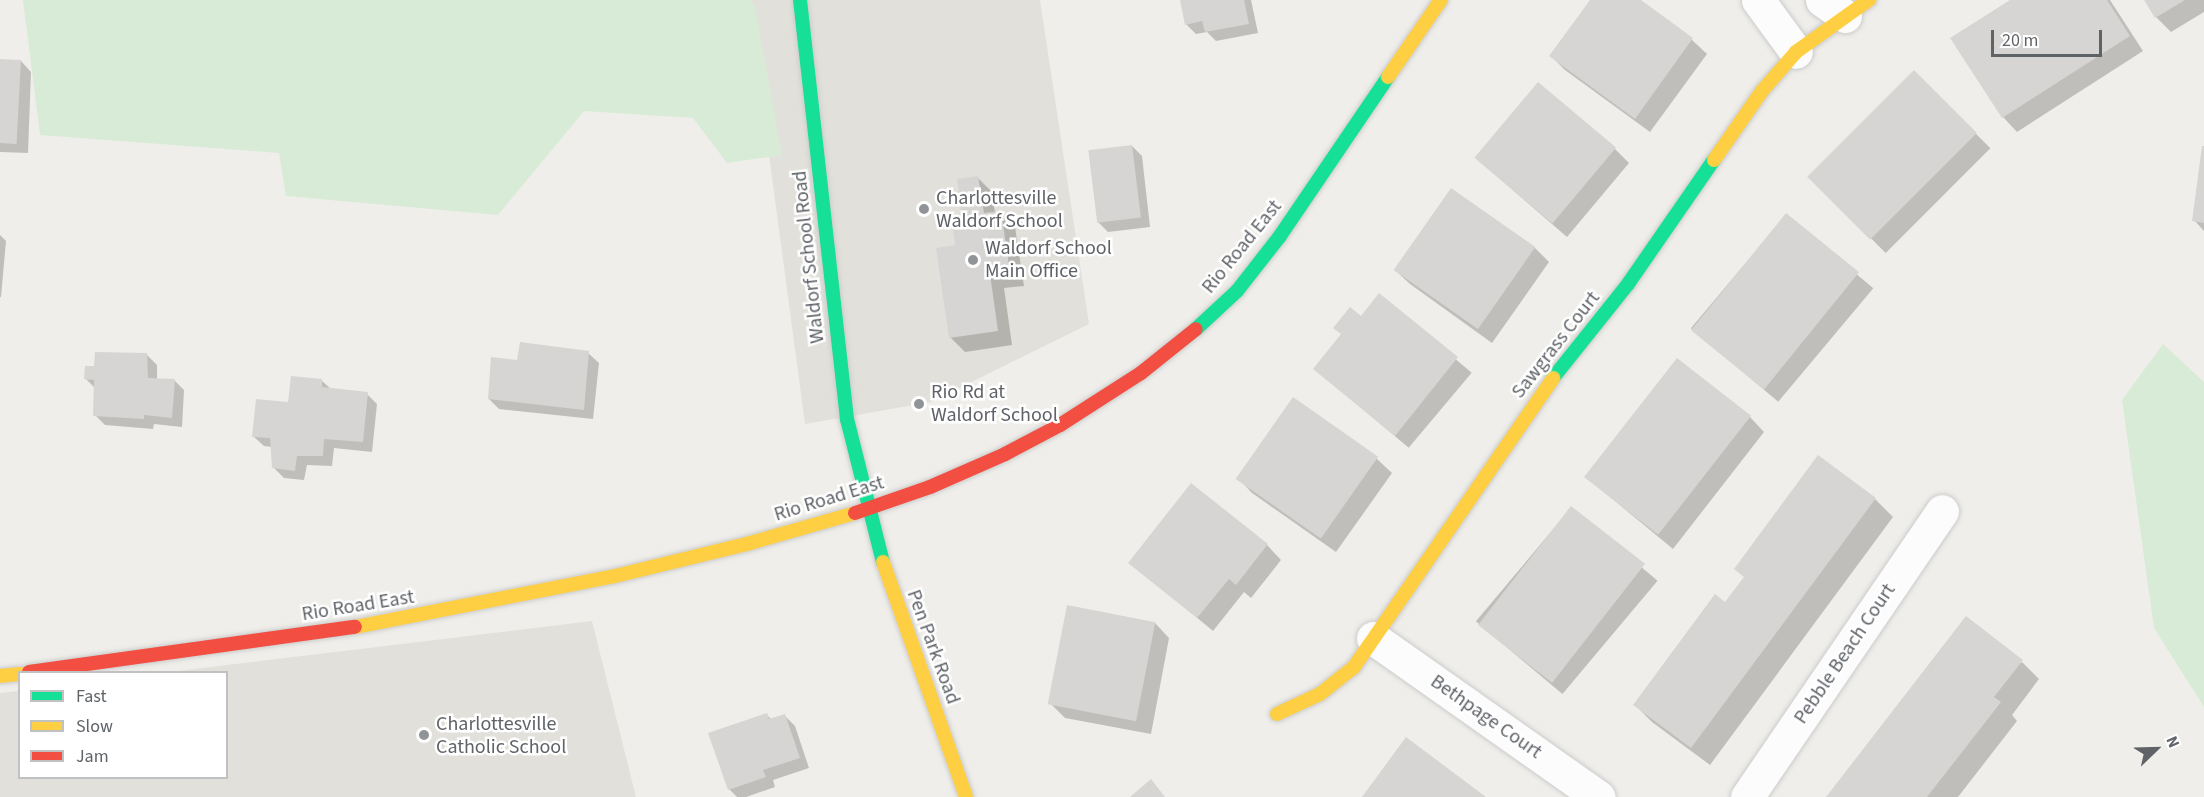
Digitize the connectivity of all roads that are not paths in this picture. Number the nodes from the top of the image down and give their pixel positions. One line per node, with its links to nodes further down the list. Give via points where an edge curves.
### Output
1 (800, 0): 6 (street, Waldorf School Road, via 847,419)
2 (1441, 0): 6 (street, Rio Road East, via 1280,236 1237,291 1186,338 1141,373 1060,425 958,476)
3 (1758, 0): 5 (street)
4 (1845, 5): 5 (street, Sawgrass Court)
5 (1796, 52): 8 (street, Sawgrass Court, via 1762,92 1628,284 1572,349)
6 (868, 509): 9 (street, Rio Road East, via 638,571 483,604 375,624); 13 (street, Pen Park Road, via 887,576)
7 (1942, 511): 15 (street, Pebble Beach Court)
8 (1374, 638): 12 (street, Sawgrass Court, via 1339,681); 14 (street, Bethpage Court)
9 (36, 671)
10 (18, 674): 11 (street)
11 (0, 676)
12 (1277, 714)
13 (966, 797)
14 (1598, 797)
15 (1747, 797)

